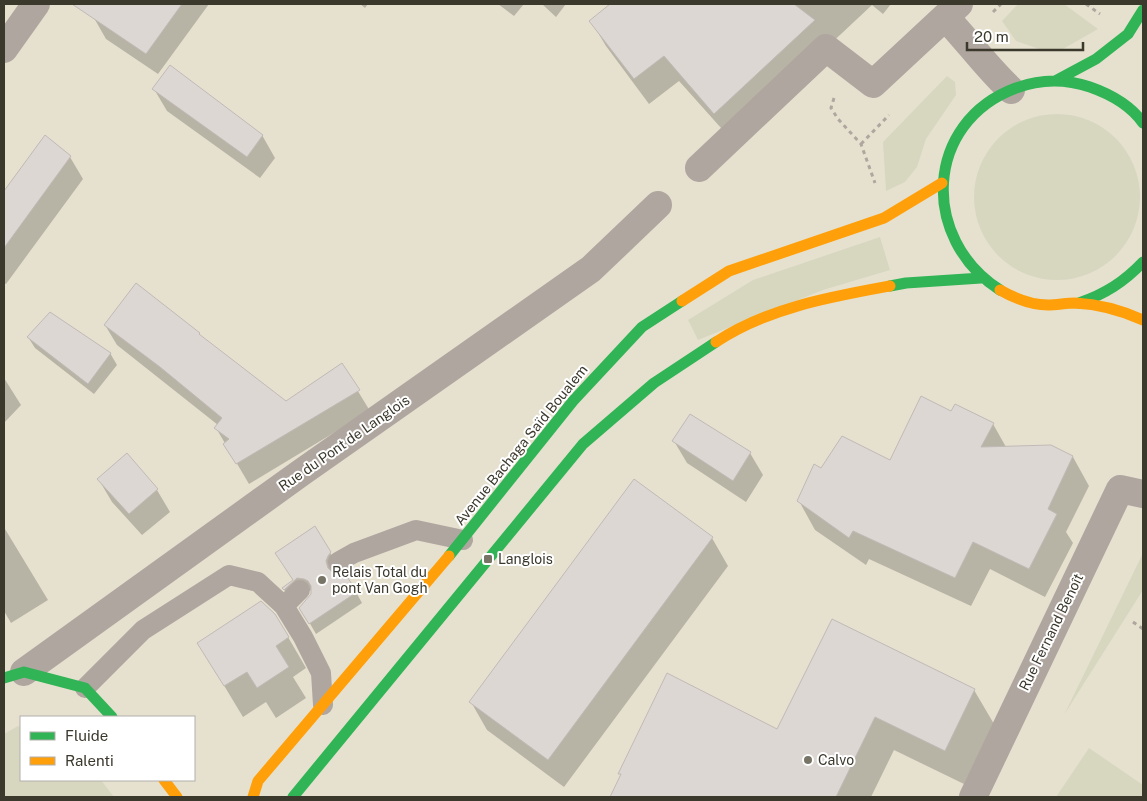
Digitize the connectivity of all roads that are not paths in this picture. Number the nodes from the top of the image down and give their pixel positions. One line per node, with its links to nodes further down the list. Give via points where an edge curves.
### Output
1 (27, 7): 4 (street)
2 (1143, 10): 5 (main road, via 1128,34 1096,59)
3 (952, 11): 6 (street, via 966,38 988,68); 8 (street, via 873,84 826,48)
4 (4, 49)
5 (1055, 80): 6 (main road); 7 (main road, via 1087,86 1116,99)
6 (1011, 90): 9 (main road, via 984,105 964,127 949,154)
7 (1143, 123)
8 (699, 168)
9 (942, 183): 12 (main road, via 945,218 958,251); 16 (main road, Avenue Bachaga Saïd Boualem, via 884,218 729,271 642,327 573,401)
10 (658, 205): 20 (street, Rue du Pont de Langlois, via 591,269)
11 (1143, 262): 13 (main road, via 1130,277 1106,293)
12 (981, 278): 13 (main road, via 1010,296 1044,305); 27 (main road, via 906,283 816,300 736,329 654,383 583,444)
13 (1079, 303): 14 (main road)
14 (1143, 320)
15 (1143, 494): 28 (street, Rue Fernand Benoît, via 1120,489)
16 (463, 540): 17 (lane, via 416,530); 22 (main road, Avenue Bachaga Saïd Boualem)
17 (338, 562)
18 (300, 590): 19 (lane)
19 (284, 606): 21 (lane, via 258,582 229,575 143,630); 22 (lane, via 321,673)
20 (14, 675): 21 (main road, Rue du Pont de Langlois)
21 (85, 688): 23 (main road)
22 (323, 705): 26 (main road, Avenue Bachaga Saïd Boualem, via 258,781)
23 (111, 716)
24 (165, 781): 25 (main road)
25 (177, 797)
26 (253, 797)
27 (293, 797)
28 (972, 797)

